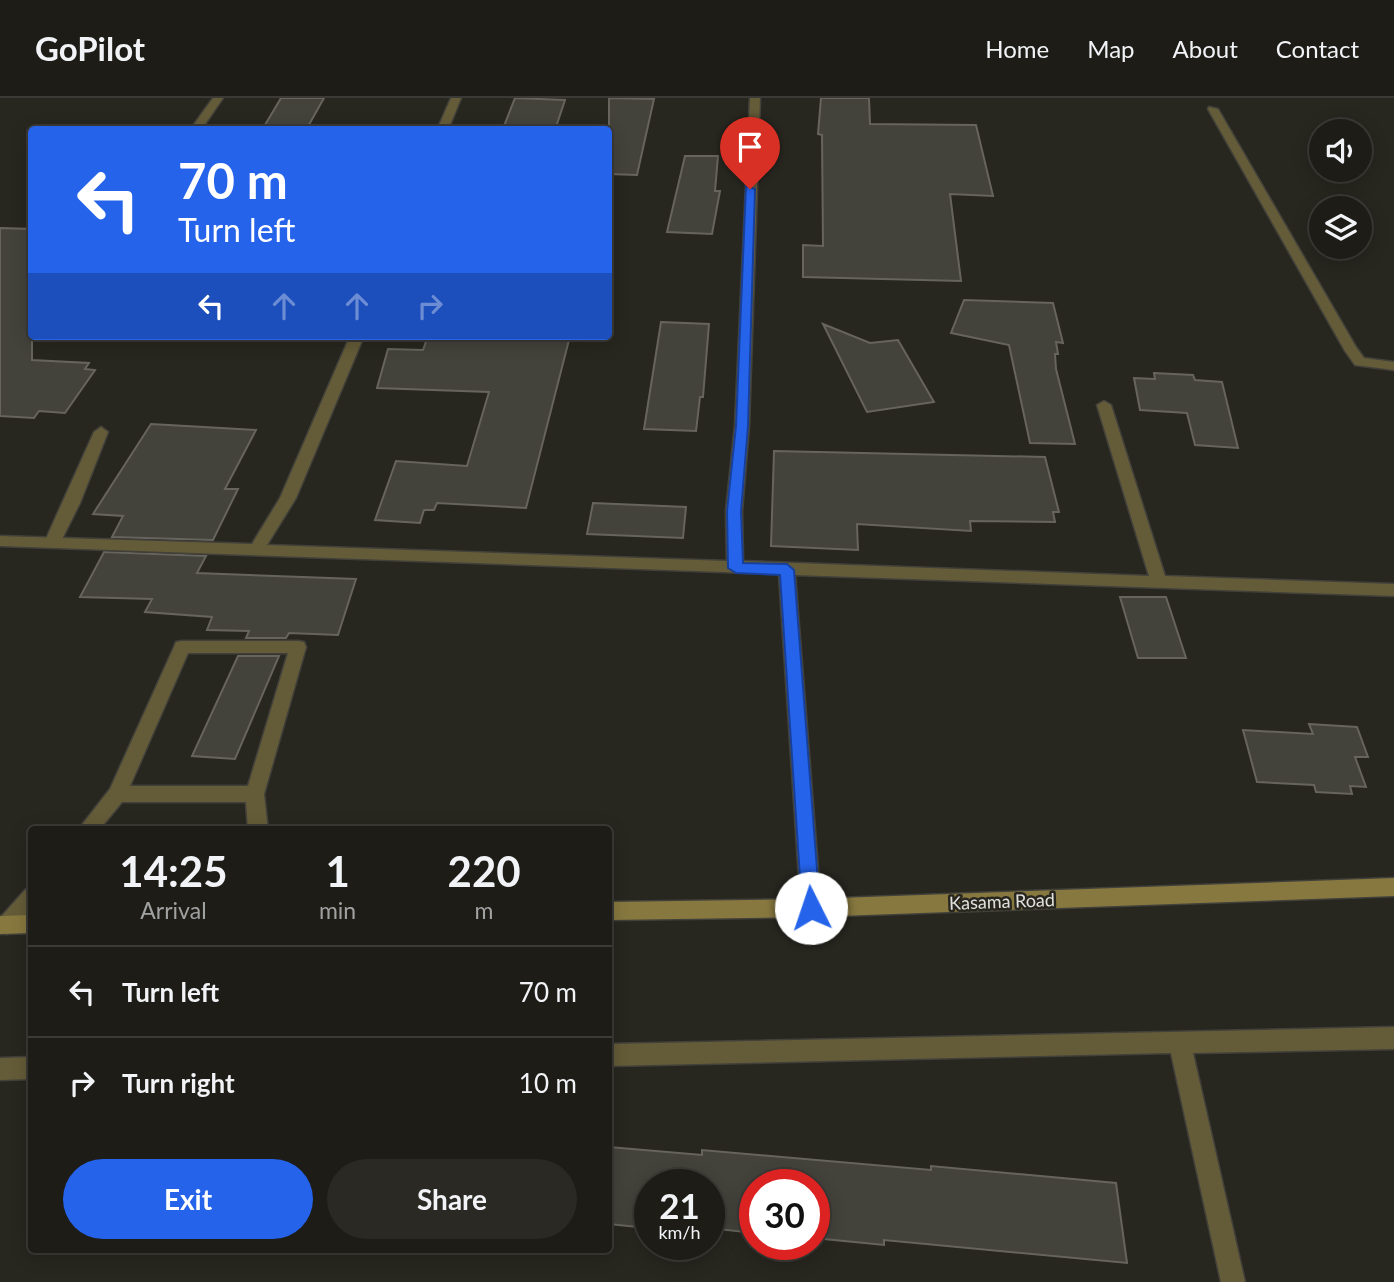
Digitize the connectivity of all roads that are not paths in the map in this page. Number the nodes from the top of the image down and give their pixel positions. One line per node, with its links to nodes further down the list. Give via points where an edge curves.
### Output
1 (218, 98): 5 (street)
2 (456, 98): 6 (street)
3 (755, 98): 14 (street, via 742,426 734,511)
4 (1213, 109): 8 (street, via 1350,348 1360,362)
5 (198, 126)
6 (444, 126)
7 (355, 340): 13 (street, via 288,498)
8 (1394, 366)
9 (1104, 405): 16 (street)
10 (101, 432): 12 (street)
11 (0, 541): 12 (street)
12 (53, 541): 13 (street)
13 (257, 550): 14 (street)
14 (736, 568): 15 (street)
15 (787, 570): 16 (street); 24 (street)
16 (1159, 582): 17 (street)
17 (1394, 590)
18 (117, 794): 19 (street); 19 (street, via 182,647 298,647); 20 (street)
19 (255, 794): 21 (street)
20 (90, 826)
21 (258, 826)
22 (1394, 887): 24 (street, Kasama Road)
23 (28, 900): 27 (street)
24 (811, 908): 25 (street, Kasama Road)
25 (612, 911)
26 (28, 924): 27 (street)
27 (3, 925)
28 (1394, 1038): 29 (street)
29 (1180, 1043): 30 (street); 33 (street)
30 (612, 1055)
31 (28, 1068): 32 (street)
32 (0, 1069)
33 (1233, 1282)

